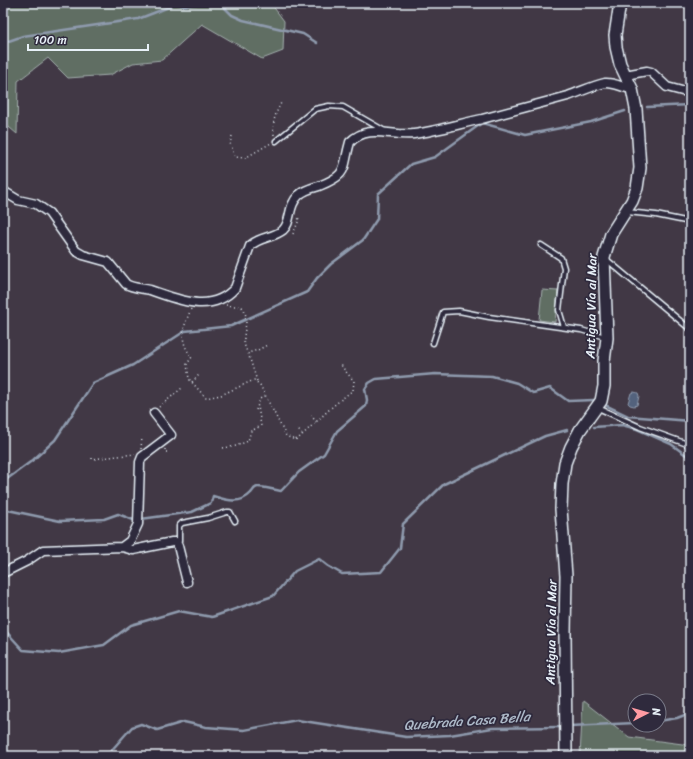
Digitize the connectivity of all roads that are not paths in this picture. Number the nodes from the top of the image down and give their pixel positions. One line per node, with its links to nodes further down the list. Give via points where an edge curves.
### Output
1 (620, 3): 2 (main road, Antigua Vía al Mar, via 616,41 620,64)
2 (625, 75): 3 (main road, Antigua Vía al Mar); 4 (street, via 647,71 667,87)
3 (632, 89): 5 (street, via 610,82 547,102 449,127 413,134); 8 (main road, Antigua Vía al Mar, via 640,168 637,188)
4 (690, 91)
5 (385, 132): 6 (lane, via 343,107 329,106 315,109); 7 (street, via 369,132 352,140 341,174 336,179 299,195 290,208 288,224 284,229 250,246 235,288 226,296 211,302 194,304 129,286 108,262 76,251 49,212)
6 (276, 140)
7 (3, 191)
8 (625, 211): 9 (lane); 11 (main road, Antigua Vía al Mar, via 611,234)
9 (690, 222)
10 (541, 245): 12 (lane, via 561,258 564,268 559,310)
11 (604, 257): 13 (lane); 14 (main road, Antigua Vía al Mar)
12 (564, 328): 14 (lane); 15 (lane, via 449,311 443,312)
13 (690, 329)
14 (607, 338): 16 (main road, Antigua Vía al Mar, via 604,386 601,401)
15 (432, 343)
16 (596, 407): 18 (lane, via 640,427); 24 (main road, Antigua Vía al Mar, via 571,447 565,463 562,484 561,509 566,576)
17 (154, 413): 21 (street, via 171,435 142,457 138,524 130,541)
18 (690, 445)
19 (235, 521): 20 (lane, via 230,512 227,512 182,523 179,526 179,541)
20 (176, 543): 21 (street, via 132,550); 23 (street)
21 (122, 547): 22 (street, via 43,550)
22 (3, 573)
23 (187, 582)
24 (566, 756)

